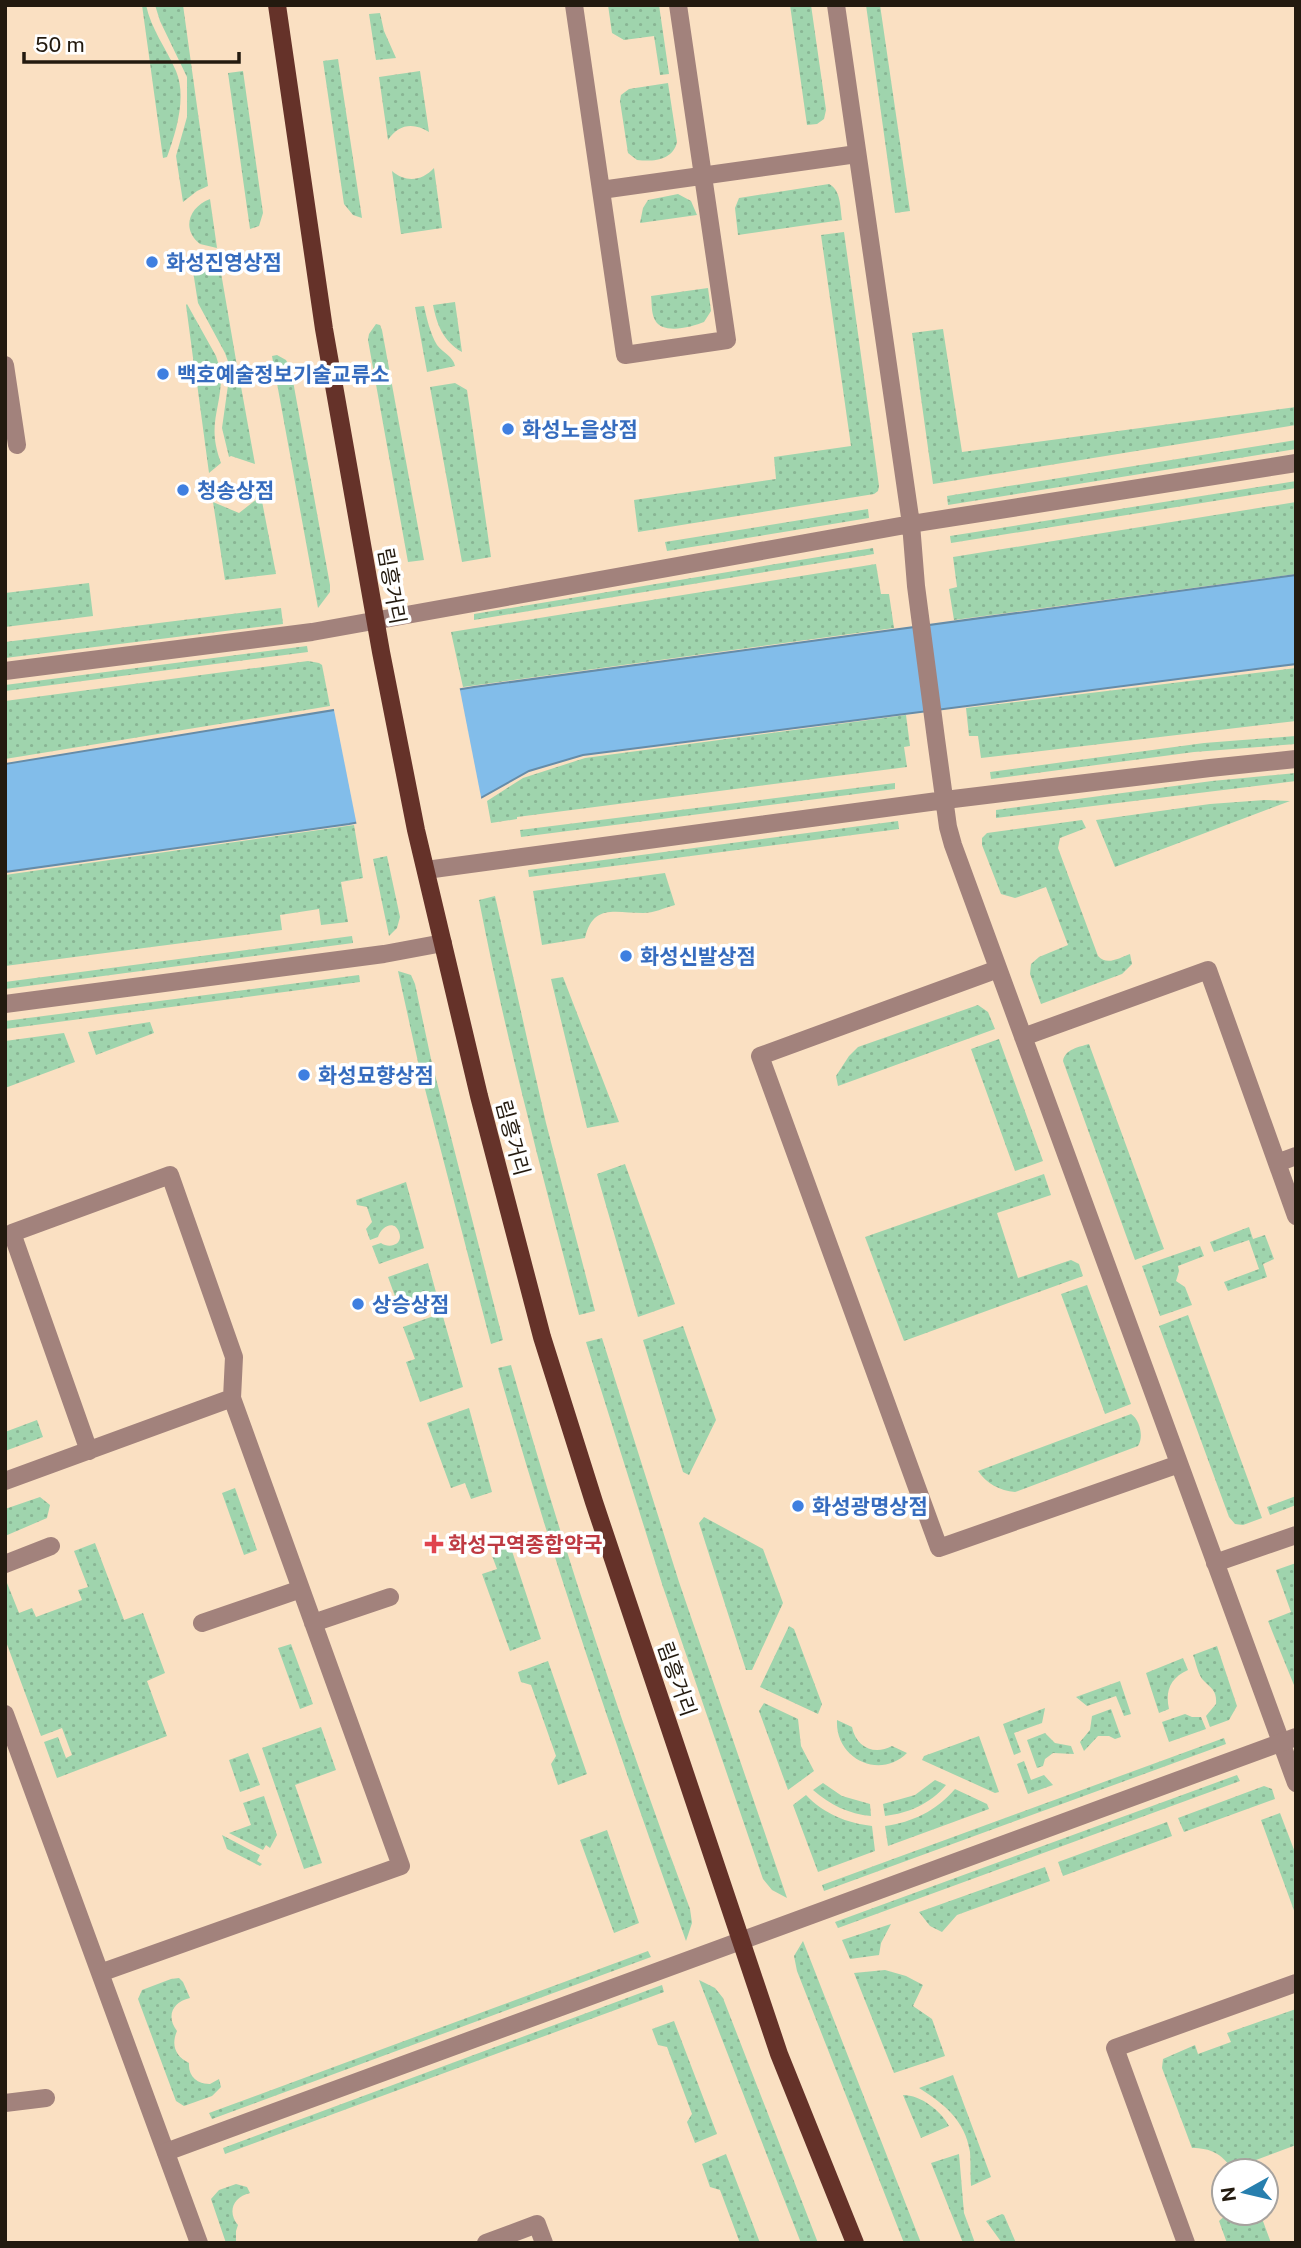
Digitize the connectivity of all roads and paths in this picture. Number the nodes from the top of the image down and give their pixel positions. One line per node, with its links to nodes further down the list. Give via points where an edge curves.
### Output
1 (277, 5): 12 (main road, 림흥거리, via 324,329)
2 (574, 5): 7 (street)
3 (678, 5): 6 (street)
4 (836, 5): 5 (street)
5 (857, 154): 6 (street); 11 (street)
6 (703, 176): 7 (street); 7 (street, via 727,340 625,355)
7 (601, 190)
8 (5, 365): 9 (street)
9 (17, 445)
10 (1296, 463): 11 (street)
11 (911, 524): 12 (street); 15 (street)
12 (375, 619): 13 (street, via 312,632); 16 (main road, 림흥거리)
13 (5, 671)
14 (1296, 759): 15 (street)
15 (945, 800): 16 (street); 18 (street, via 953,845)
16 (426, 870): 17 (main road, 림흥거리)
17 (443, 943): 19 (street); 39 (main road, 림흥거리, via 542,1337)
18 (998, 970): 20 (street); 26 (street, via 760,1056 939,1548)
19 (5, 1004)
20 (1023, 1037): 22 (street, via 1208,970); 26 (street)
21 (1296, 1156): 22 (street)
22 (1277, 1163): 23 (street)
23 (1296, 1216)
24 (232, 1398): 25 (street); 25 (street, via 234,1357 170,1175 12,1233); 32 (street)
25 (89, 1451): 27 (street)
26 (1179, 1464): 30 (street)
27 (5, 1481)
28 (1296, 1535): 30 (street)
29 (51, 1546): 31 (street)
30 (1215, 1563): 37 (street)
31 (5, 1564)
32 (301, 1589): 34 (street); 35 (street)
33 (390, 1597): 35 (street)
34 (202, 1623)
35 (313, 1623): 40 (street, via 401,1866)
36 (5, 1714): 40 (street)
37 (1288, 1740): 38 (street); 39 (street)
38 (1296, 1783)
39 (741, 1942): 44 (street); 48 (main road, 림흥거리, via 779,2054)
40 (100, 1973): 44 (street)
41 (1296, 1983): 49 (street, via 1115,2048)
42 (46, 2098): 43 (street)
43 (5, 2103)
44 (166, 2152): 45 (street)
45 (200, 2243)
46 (486, 2243): 47 (street, via 537,2224)
47 (544, 2243)
48 (855, 2243)
49 (1186, 2243)

